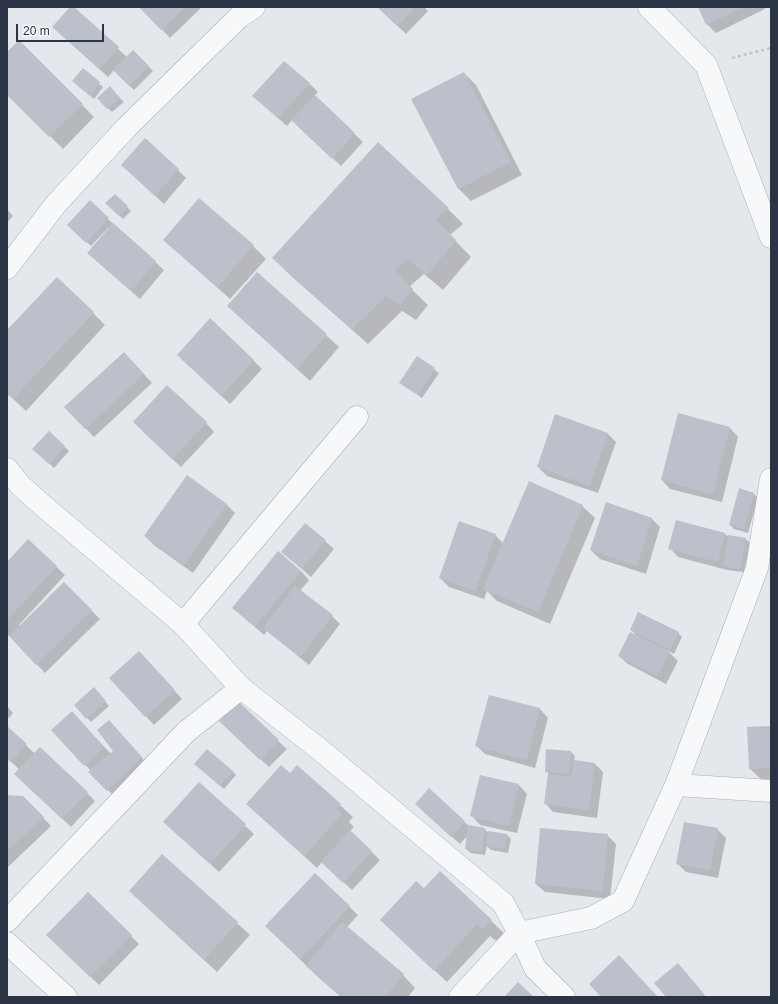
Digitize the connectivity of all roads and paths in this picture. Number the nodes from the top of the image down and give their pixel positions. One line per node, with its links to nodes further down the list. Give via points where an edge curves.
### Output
1 (254, 7): 6 (street, via 239,17 126,128 56,204)
2 (650, 7): 4 (street)
3 (771, 48): 4 (path)
4 (706, 65): 5 (street)
5 (771, 237)
6 (7, 268)
7 (357, 417): 10 (street)
8 (7, 469): 10 (street, via 40,504)
9 (771, 478): 12 (street, via 757,568)
10 (183, 624): 11 (street)
11 (241, 688): 14 (street, via 186,732); 15 (street, via 318,748 503,903)
12 (676, 785): 13 (street); 15 (street, via 623,901 591,918)
13 (771, 791)
14 (7, 921)
15 (519, 933): 18 (street); 19 (street, via 535,968)
16 (7, 943): 17 (street)
17 (66, 997)
18 (460, 997)
19 (564, 997)

